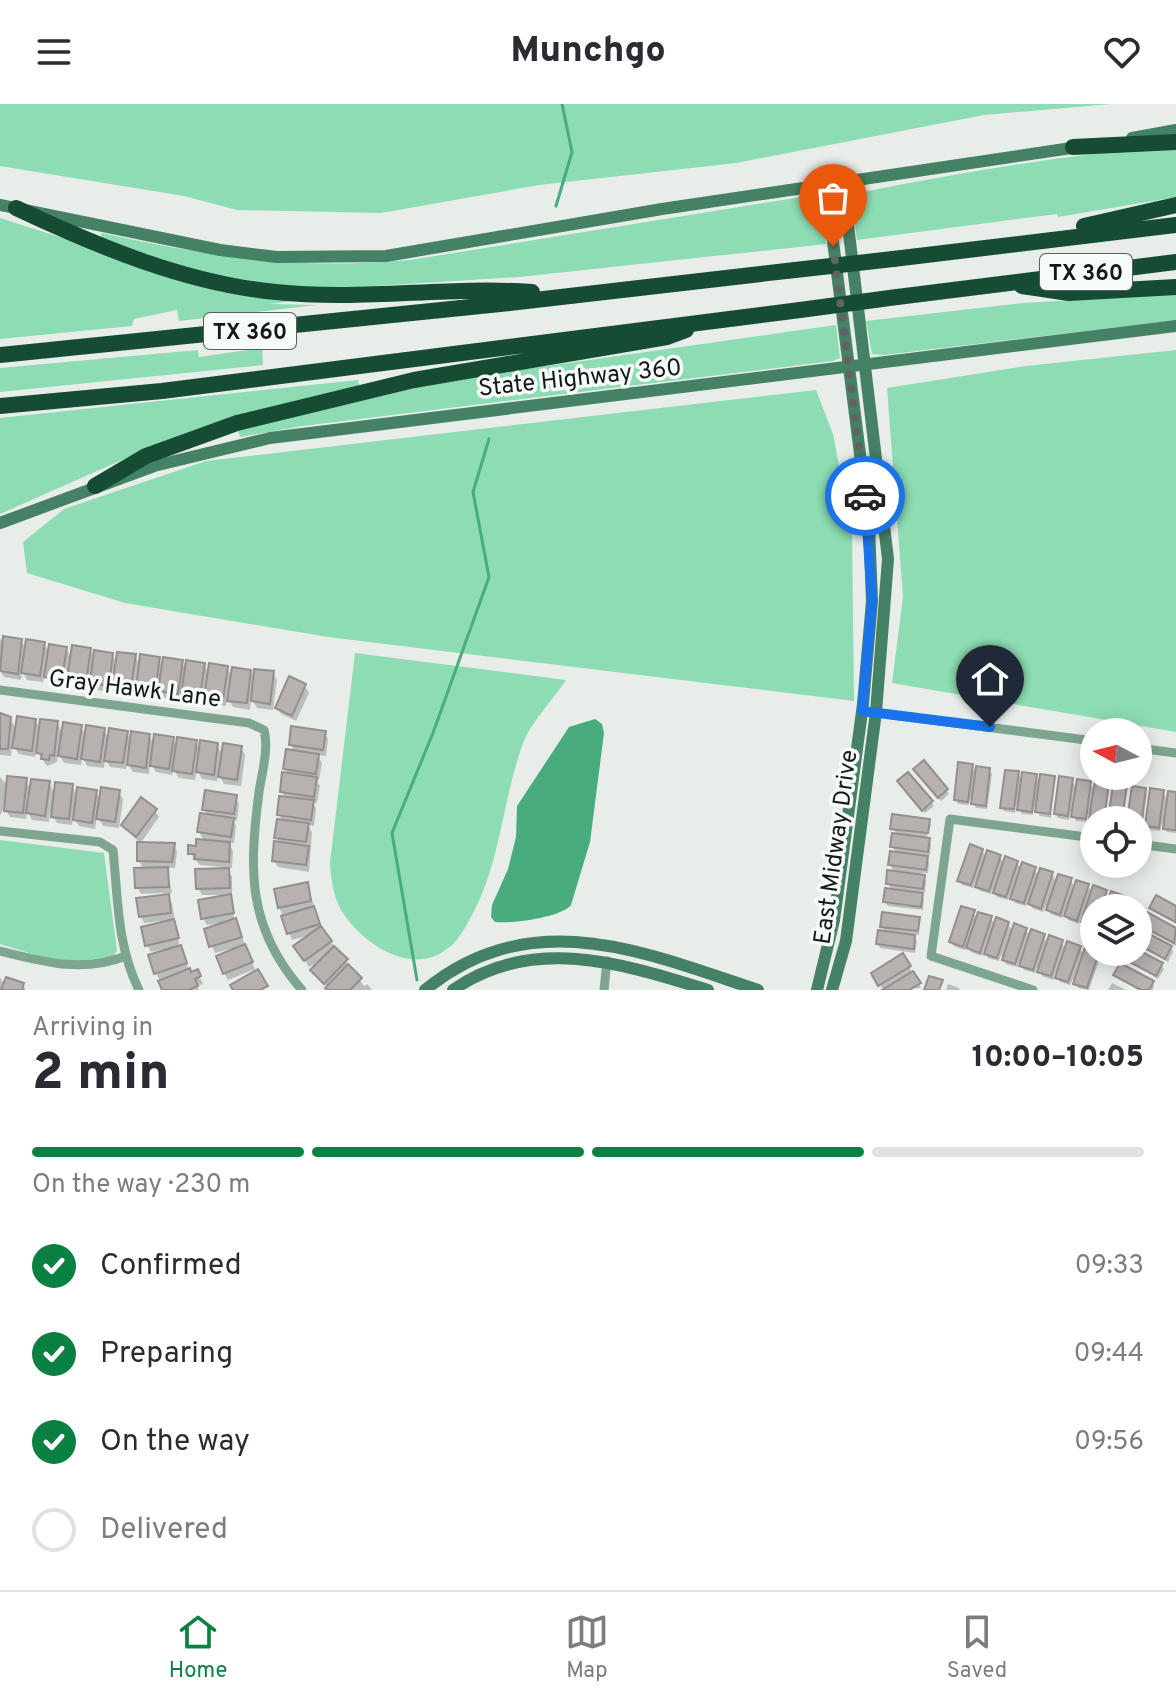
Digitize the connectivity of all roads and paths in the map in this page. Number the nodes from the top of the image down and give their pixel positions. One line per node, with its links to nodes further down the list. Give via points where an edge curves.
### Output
1 (1176, 130): 3 (main road)
2 (1176, 142): 3 (highway)
3 (1073, 147): 4 (main road)
4 (843, 183): 5 (main road); 17 (main road, East Midway Drive)
5 (826, 186): 7 (main road, via 442,248 331,258 220,250); 18 (main road, East Midway Drive)
6 (1176, 205): 9 (highway)
7 (8, 206): 13 (highway, via 86,239 239,287 318,294 496,290)
8 (1176, 225): 9 (highway, TX 360)
9 (1016, 243): 13 (highway, TX 360, bridge)
10 (1176, 262): 11 (highway, TX 360)
11 (995, 283): 12 (highway, via 1069,293); 14 (highway, TX 360, bridge)
12 (1176, 287)
13 (565, 295): 16 (highway, TX 360)
14 (710, 321): 19 (highway, TX 360, via 162,391); 20 (highway, via 667,337 414,380 237,423 146,456)
15 (1176, 326): 17 (main road, State Highway 360)
16 (0, 355)
17 (865, 363): 18 (main road, State Highway 360); 23 (main road, East Midway Drive, via 888,542)
18 (847, 366): 20 (main road, State Highway 360, via 313,431 220,449); 23 (main road, East Midway Drive, via 871,566)
19 (0, 406)
20 (95, 486): 21 (main road, State Highway 360)
21 (0, 523)
22 (0, 690): 34 (street, Gray Hawk Lane, via 249,723 264,730 252,878 260,920)
23 (869, 712): 24 (street); 41 (main road, East Midway Drive, via 832,932); 42 (main road, East Midway Drive, via 846,941)
24 (1080, 739)
25 (1152, 750): 26 (street)
26 (1176, 753)
27 (0, 831): 32 (street, via 109,846)
28 (1080, 836): 43 (street, via 950,819 931,956)
29 (1152, 846): 30 (street)
30 (1176, 849)
31 (0, 951): 32 (street, via 65,967 106,964)
32 (126, 956): 35 (street)
33 (607, 961): 37 (main road, via 563,957 509,964); 38 (street); 39 (main road)
34 (295, 988)
35 (139, 990)
36 (425, 990): 40 (main road, via 495,952 567,940 644,952)
37 (453, 990)
38 (604, 990)
39 (708, 990)
40 (758, 990)
41 (817, 990)
42 (832, 990)
43 (1033, 990)

